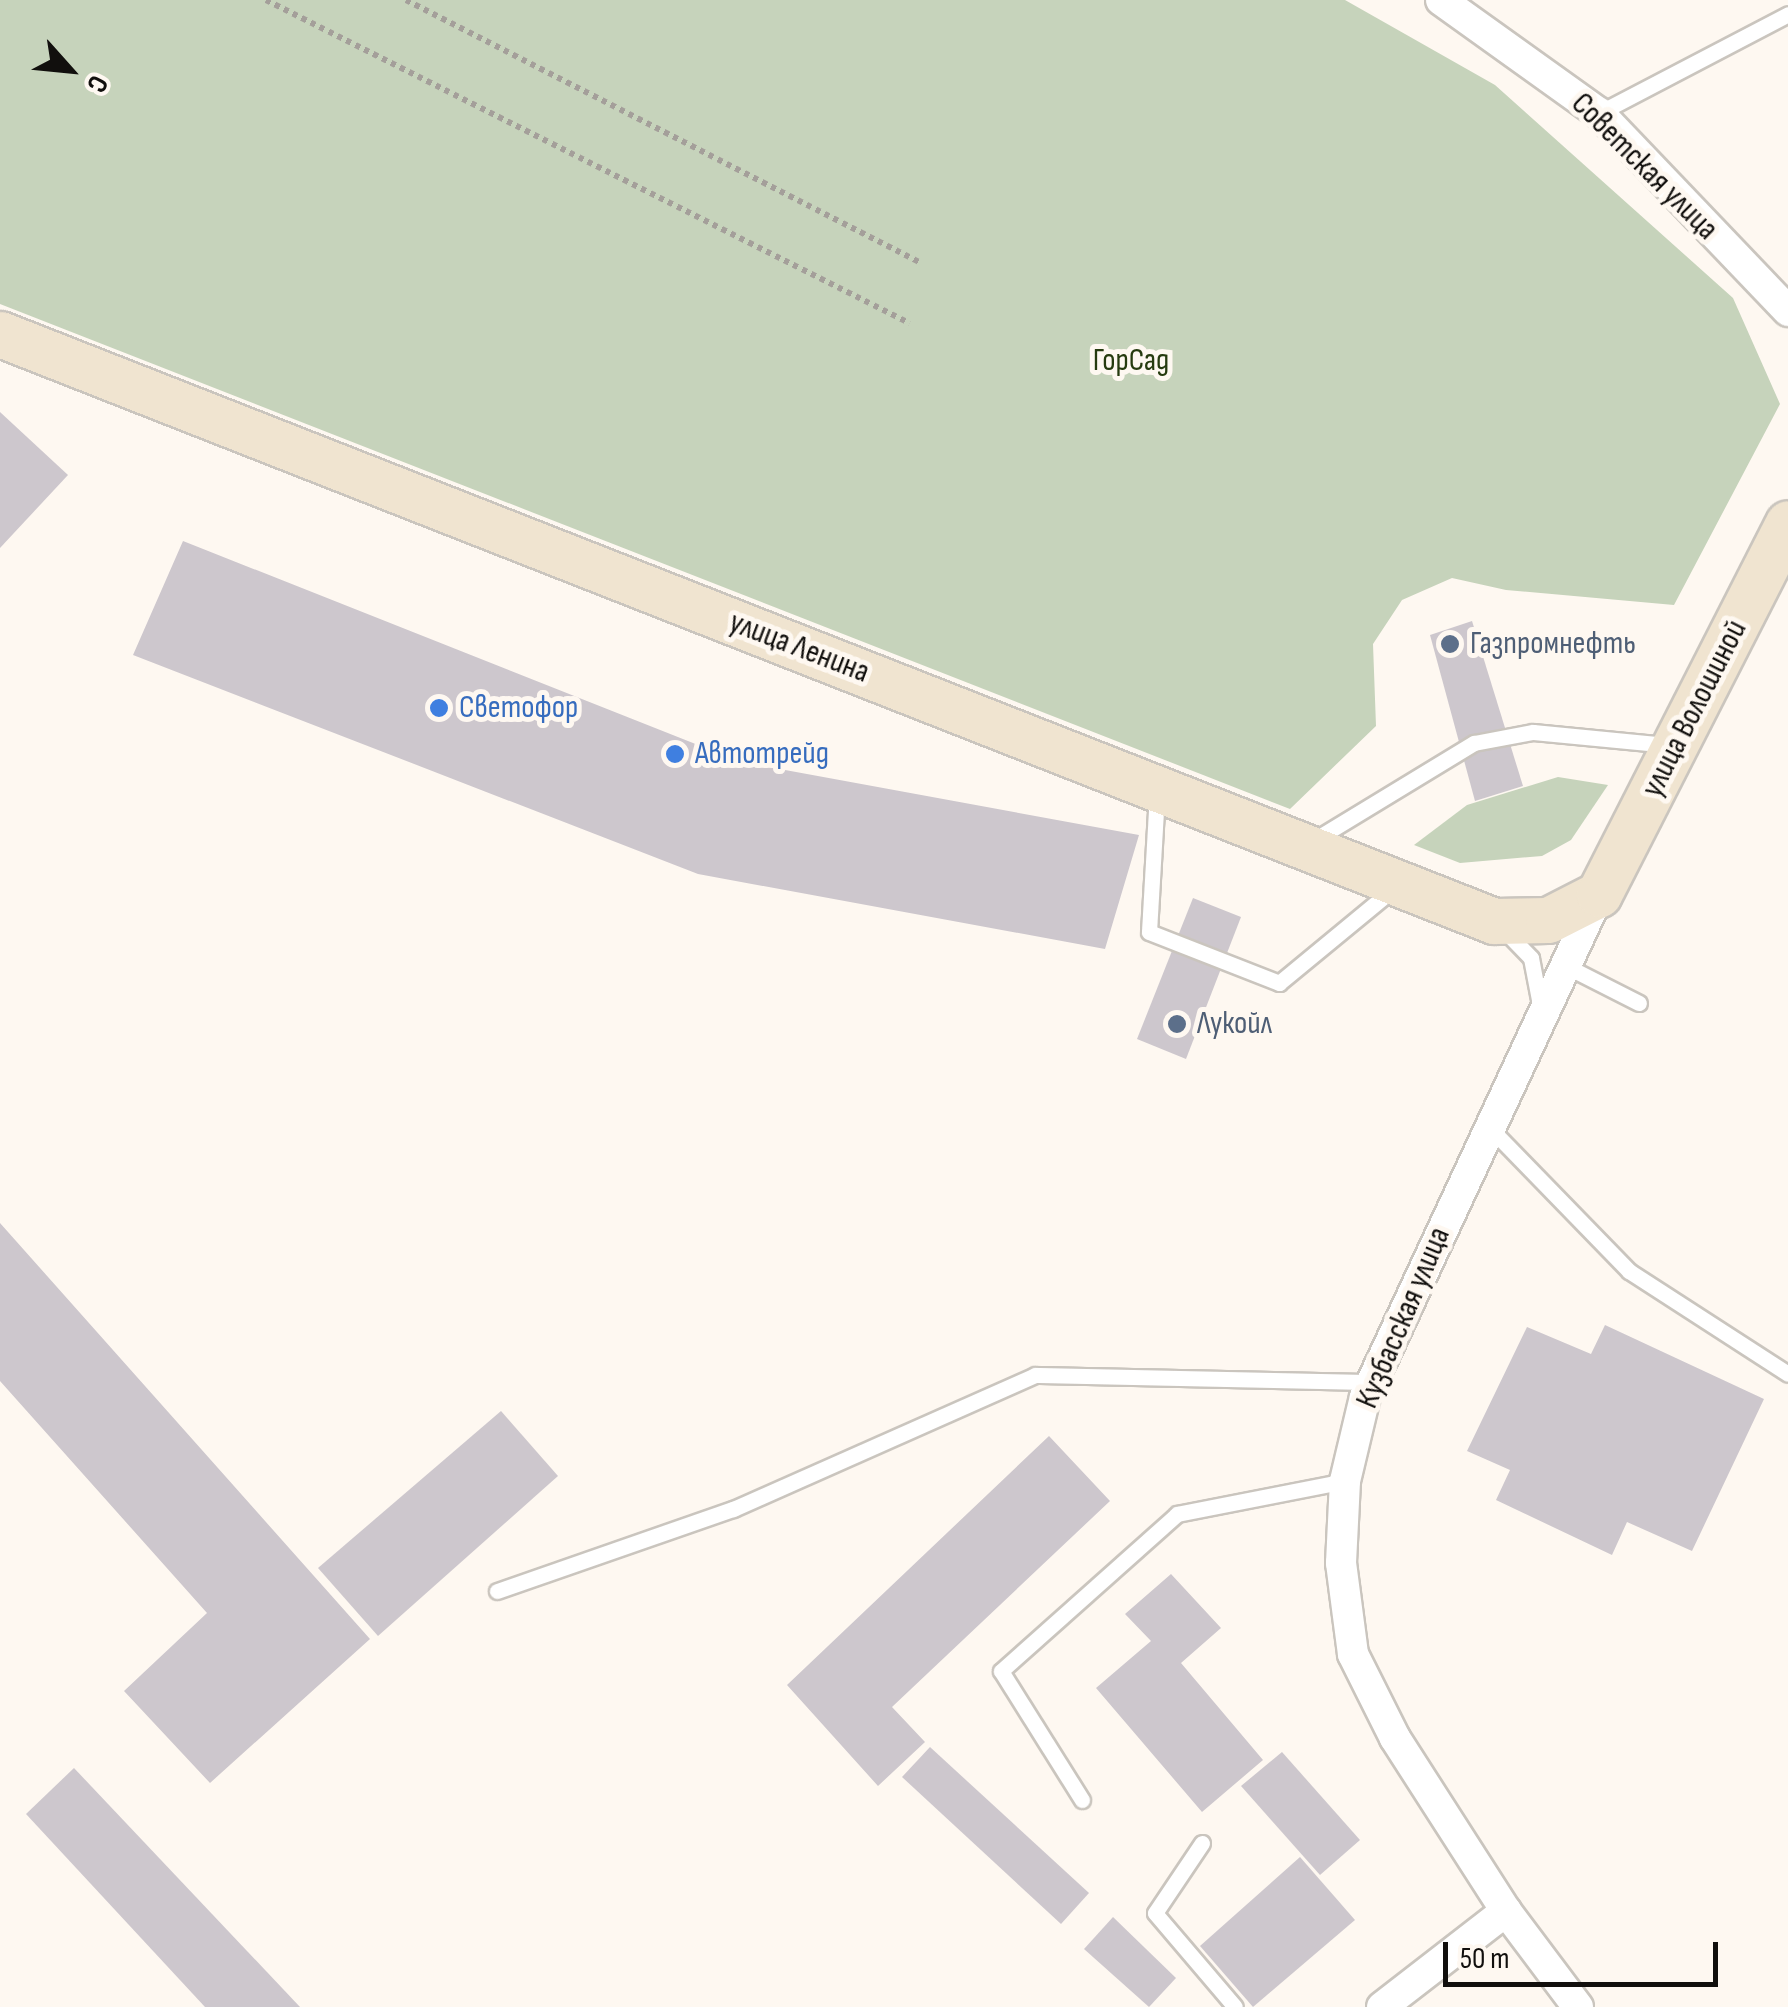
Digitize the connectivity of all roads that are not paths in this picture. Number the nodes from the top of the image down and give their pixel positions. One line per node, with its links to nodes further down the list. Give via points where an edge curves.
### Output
1 (1441, 0): 3 (street, Советская улица)
2 (1788, 14): 3 (lane)
3 (1599, 113): 4 (street, Советская улица)
4 (1788, 311)
5 (0, 334): 8 (street, улица Ленина)
6 (1788, 523): 7 (street, улица Волошиной)
7 (1678, 746): 9 (lane, via 1533,732 1474,743); 11 (street, улица Волошиной)
8 (1157, 788): 9 (street, улица Ленина); 10 (lane, via 1150,932 1279,983)
9 (1302, 848): 10 (street, улица Ленина)
10 (1396, 886): 12 (street, улица Ленина)
11 (1599, 894): 12 (street, улица Ленина, via 1548,920); 13 (street, Кузбасская улица)
12 (1494, 921): 15 (lane, via 1531,958)
13 (1564, 965): 14 (lane); 15 (street, Кузбасская улица)
14 (1639, 1003)
15 (1542, 1014): 16 (street, Кузбасская улица)
16 (1489, 1127): 17 (lane, via 1629,1271); 18 (street, Кузбасская улица)
17 (1788, 1374)
18 (1371, 1382): 19 (street, Кузбасская улица); 20 (lane, via 1035,1375 734,1509)
19 (1344, 1481): 21 (lane, via 1177,1514 1000,1671); 23 (street, Кузбасская улица, via 1341,1563 1353,1654 1395,1738)
20 (497, 1590)
21 (1082, 1800)
22 (1202, 1843): 24 (lane, via 1156,1913)
23 (1506, 1911): 25 (street); 26 (street, Кузбасская улица)
24 (1235, 2007)
25 (1382, 2007)
26 (1578, 2007)

